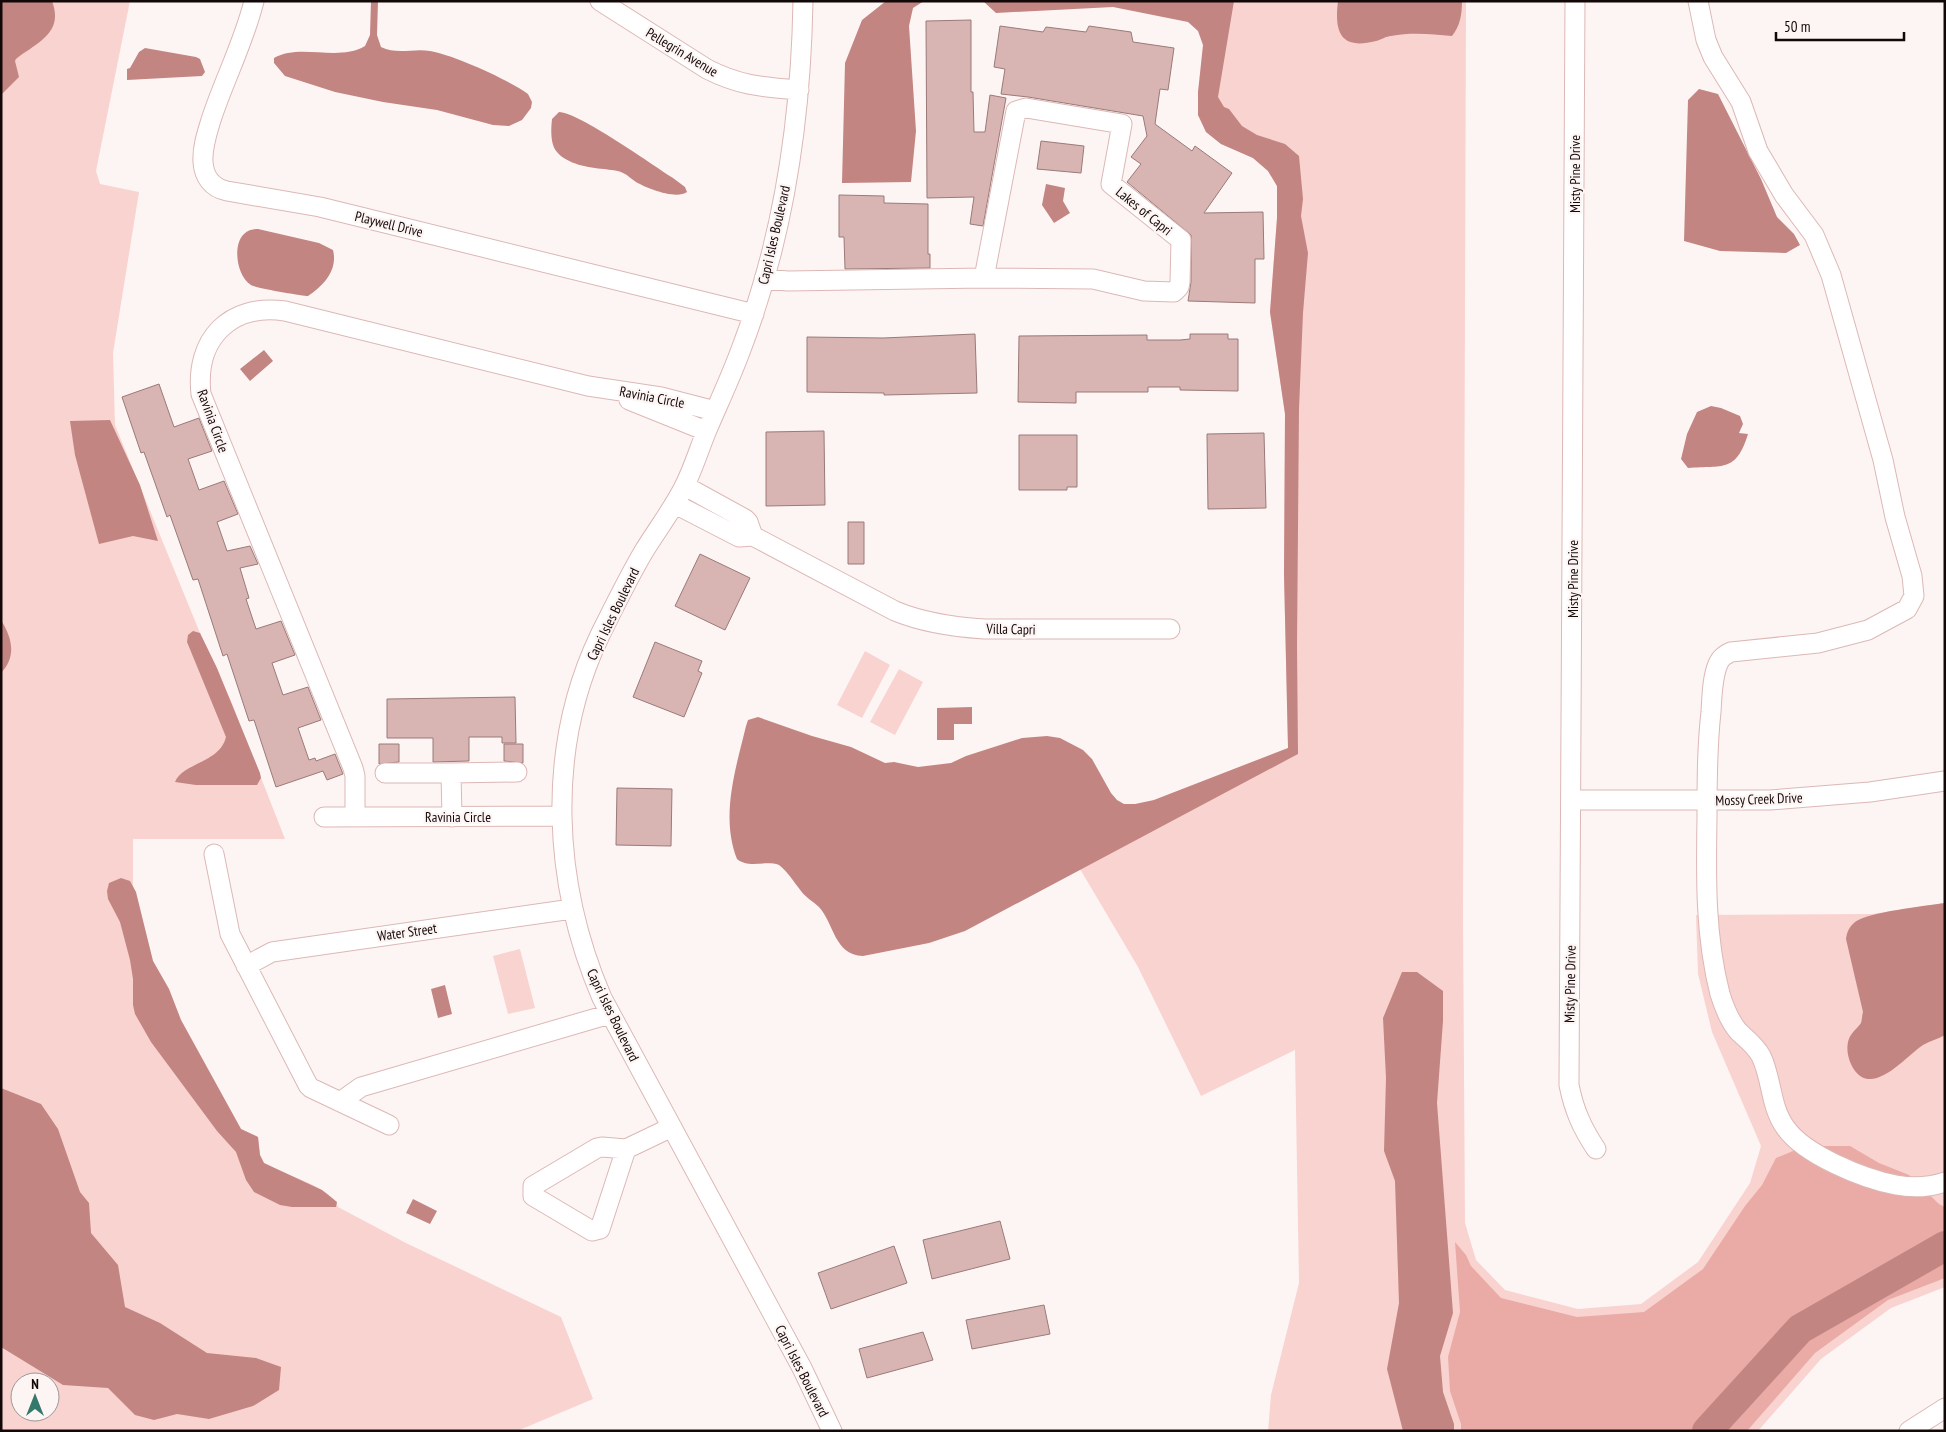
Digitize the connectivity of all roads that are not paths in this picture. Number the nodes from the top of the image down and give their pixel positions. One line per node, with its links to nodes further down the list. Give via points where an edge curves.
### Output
1 (254, 1): 9 (street, Playwell Drive, via 204,148 204,170 213,186 227,192 320,207)
2 (600, 1): 6 (street, Pellegrin Avenue, via 723,77 754,87)
3 (803, 1): 6 (street, Capri Isles Boulevard)
4 (1575, 1): 21 (street, Misty Pine Drive)
5 (1698, 1): 22 (street, via 1712,57 1741,102 1758,151 1784,195 1814,235 1831,275 1883,460 1914,596 1907,609 1868,630 1818,643 1749,648 1723,656 1717,665 1709,725)
6 (799, 90): 8 (street, Capri Isles Boulevard, via 782,202)
7 (984, 278): 7 (street, Lakes of Capri, via 1093,279 1144,291 1177,290 1181,240 1111,184 1122,124 1026,108 1016,111); 8 (street, Lakes of Capri)
8 (764, 279): 9 (street, Capri Isles Boulevard)
9 (754, 314): 11 (street, Capri Isles Boulevard)
10 (588, 386): 11 (street, Ravinia Circle, via 661,397); 12 (street, Ravinia Circle); 25 (street, Ravinia Circle, via 274,309 235,317 209,342 200,370 201,394 353,768)
11 (715, 411): 12 (street, Capri Isles Boulevard)
12 (706, 431): 13 (street, Capri Isles Boulevard)
13 (685, 486): 14 (street, Capri Isles Boulevard); 15 (street, via 745,519)
14 (675, 504): 15 (street, via 737,536); 23 (street, Capri Isles Boulevard, via 644,552 592,654 578,695 564,762)
15 (753, 536): 16 (street, Villa Capri, via 910,617 957,627 994,629)
16 (1170, 629)
17 (517, 772): 19 (street)
18 (385, 773): 19 (street)
19 (452, 773): 26 (street)
20 (1945, 781): 22 (street, Mossy Creek Drive, via 1820,797)
21 (1572, 800): 22 (street, Mossy Creek Drive); 35 (street, Misty Pine Drive, via 1569,1085 1582,1128)
22 (1707, 801): 36 (street, via 1709,928 1721,995 1729,1019 1756,1047 1762,1058 1785,1128 1802,1145 1865,1177 1897,1186)
23 (561, 816): 26 (street, Ravinia Circle); 28 (street, Capri Isles Boulevard, via 563,855)
24 (324, 817): 25 (street, Ravinia Circle)
25 (355, 817): 26 (street, Ravinia Circle)
26 (452, 817)
27 (214, 854): 29 (street, via 230,934)
28 (572, 909): 29 (street, Water Street, via 272,952); 30 (street, Capri Isles Boulevard, via 588,965)
29 (246, 966): 31 (street, via 308,1085)
30 (610, 1014): 31 (street, via 361,1087); 33 (street, Capri Isles Boulevard)
31 (340, 1102): 32 (street)
32 (390, 1125)
33 (672, 1127): 34 (street); 38 (street, Capri Isles Boulevard, via 806,1376)
34 (626, 1149): 34 (street, via 600,1229 592,1231 533,1196 533,1186 597,1148)
35 (1596, 1150)
36 (1945, 1182)
37 (1945, 1408): 39 (street)
38 (832, 1431)
39 (1909, 1431)

